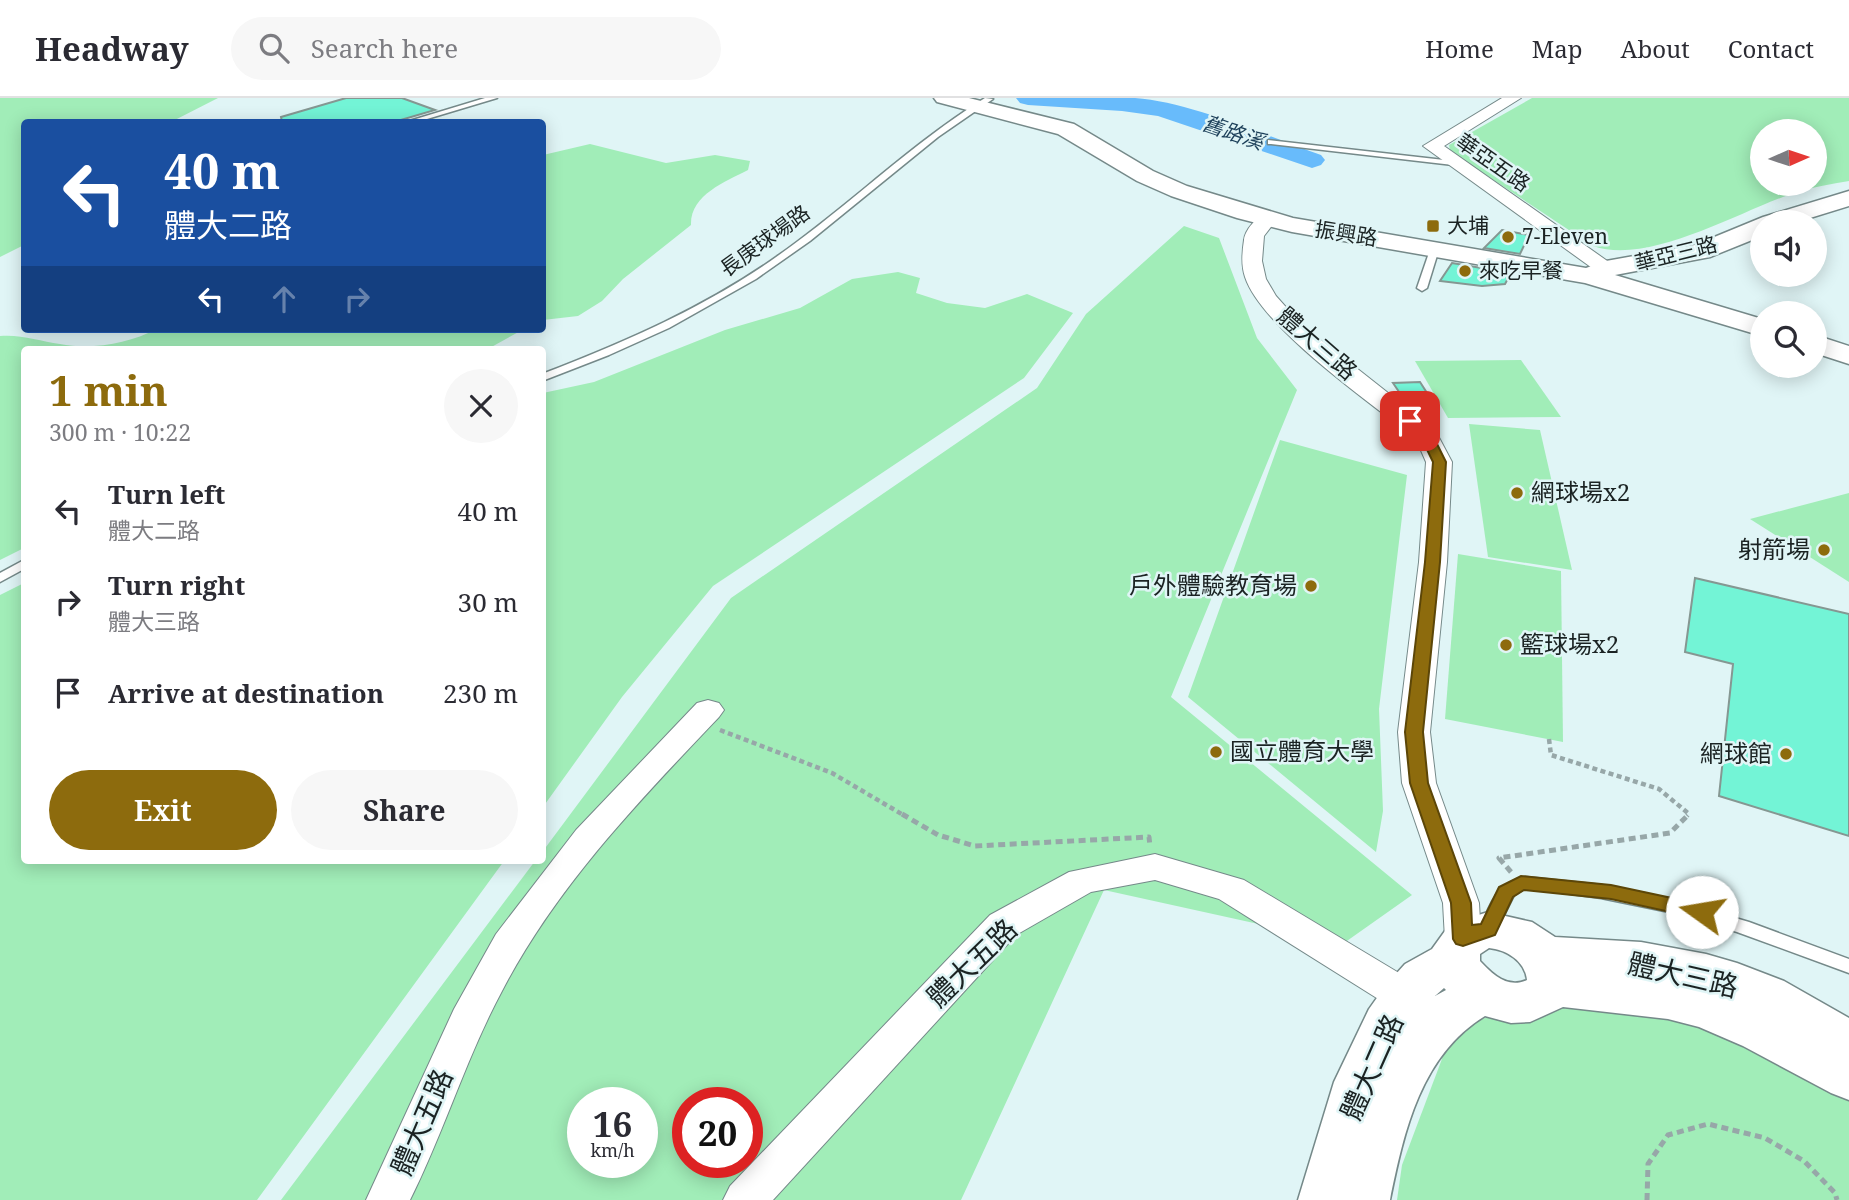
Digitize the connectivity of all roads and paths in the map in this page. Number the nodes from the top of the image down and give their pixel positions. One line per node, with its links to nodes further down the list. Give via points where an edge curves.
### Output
1 (493, 98): 5 (lane)
2 (944, 98): 4 (street, 振興路)
3 (1513, 98): 7 (street, 華亞五路, via 1432,146)
4 (983, 101): 10 (street, 振興路, via 1066,129 1145,176 1202,199); 21 (lane, 長庚球場路, via 782,257 725,295 671,325)
5 (420, 119)
6 (1271, 142): 7 (lane)
7 (1453, 163): 13 (street, 華亞五路)
8 (1849, 198): 9 (street)
9 (1810, 210)
10 (1270, 216): 12 (street, 振興路); 13 (street, 振興路); 28 (street, 體大三路, via 1254,236 1252,261 1267,299 1294,330 1426,435 1440,462 1414,732 1419,783 1461,903)
11 (1750, 232): 13 (street, 華亞三路, via 1701,252)
12 (1434, 248): 13 (street, 振興路); 14 (lane)
13 (1597, 273): 15 (street, 振興路); 16 (street, 振興路)
14 (1422, 288)
15 (1750, 314)
16 (1750, 324)
17 (1827, 337): 18 (street)
18 (1849, 344)
19 (1827, 348): 20 (street)
20 (1849, 355)
21 (546, 376)
22 (21, 566): 23 (lane)
23 (0, 578)
24 (702, 716): 26 (path, via 832,773 938,835 975,846 1149,837); 34 (street, 體大五路, via 546,890 488,981)
25 (1549, 739): 27 (path, via 1551,755 1659,789 1689,814 1670,833 1499,858)
26 (1155, 867): 31 (street, 體大五路, via 1231,889); 35 (street, 體大五路, via 1082,881 1003,925)
27 (1521, 883): 28 (lane, 體大二路, via 1506,892); 29 (lane, via 1611,892 1702,912)
28 (1471, 955): 30 (street, via 1520,937); 30 (street, via 1504,1002 1528,1003 1540,998); 31 (street, 體大二路, via 1424,976); 37 (street, 體大二路, via 1437,1023 1408,1062 1372,1150)
29 (1849, 966)
30 (1547, 972): 32 (street, 體大三路, via 1652,962 1723,979 1793,1008); 33 (street, 體大三路, via 1720,1014)
31 (1405, 996): 36 (street, 體大二路, via 1383,1033 1346,1117)
32 (1849, 1045)
33 (1849, 1078)
34 (388, 1200)
35 (746, 1200)
36 (1326, 1200)
37 (1362, 1200)
38 (1647, 1200): 39 (path, via 1648,1164 1668,1135 1708,1124 1765,1138 1804,1161)
39 (1837, 1200)

